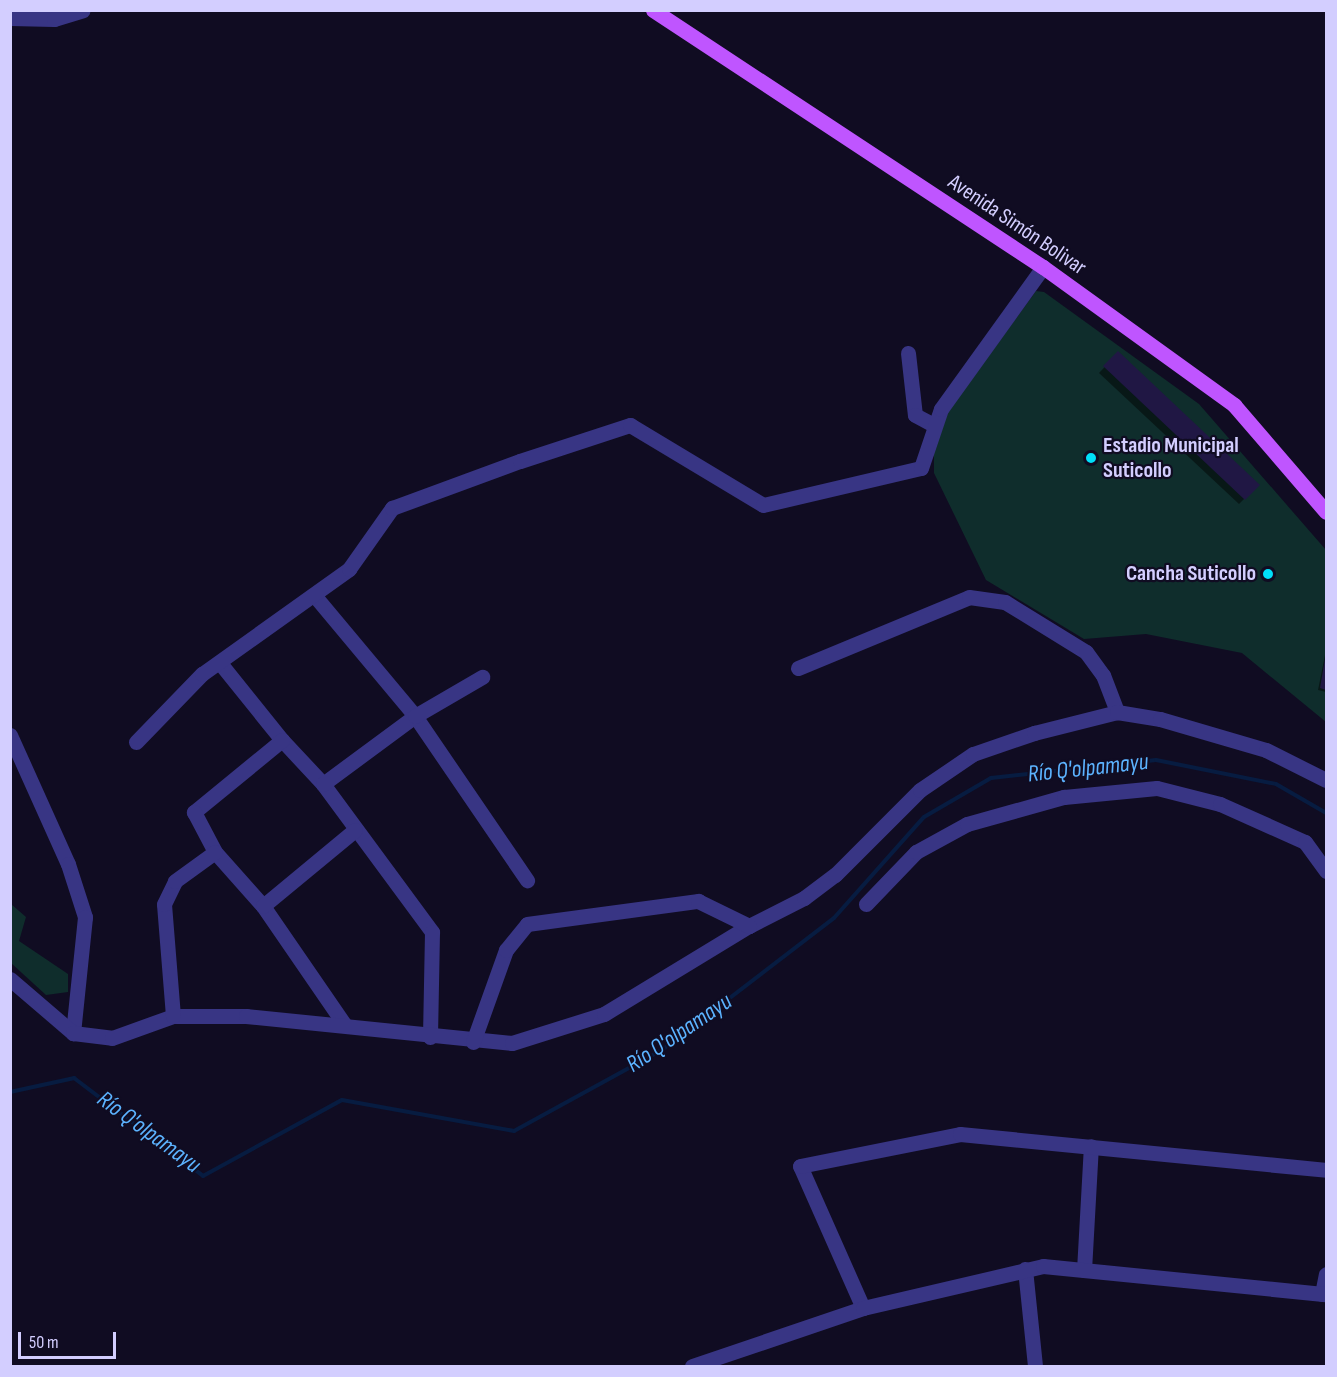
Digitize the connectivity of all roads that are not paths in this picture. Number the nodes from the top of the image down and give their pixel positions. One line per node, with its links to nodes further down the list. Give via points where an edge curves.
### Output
1 (83, 10): 3 (street, via 54,20)
2 (653, 10): 4 (main road, Avenida Simón Bolivar)
3 (10, 18)
4 (1042, 267): 6 (street); 7 (main road, Avenida Simón Bolivar, via 1234,405)
5 (908, 353): 6 (street, via 915,416)
6 (934, 425): 8 (street, via 921,468 763,505 630,425 392,508 349,569)
7 (1326, 512)
8 (314, 595): 9 (street); 13 (street)
9 (220, 663): 15 (street); 16 (street, via 202,674)
10 (798, 668): 12 (street, via 969,597 1005,602 1086,652 1103,675)
11 (482, 677): 13 (street)
12 (1117, 712): 17 (street, via 1160,719 1266,750); 25 (street, via 973,753 920,790 835,875 804,898)
13 (415, 716): 18 (street); 22 (street)
14 (10, 735): 29 (street, via 68,864 85,917)
15 (282, 740): 18 (street); 20 (street, via 194,812)
16 (136, 742)
17 (1326, 780)
18 (322, 784): 19 (street)
19 (355, 831): 24 (street); 30 (street, via 432,932)
20 (215, 852): 24 (street); 27 (street, via 175,881 164,904)
21 (1326, 871): 23 (street, via 1305,842 1220,804 1157,788 1064,797 967,824 915,852)
22 (527, 880)
23 (866, 904)
24 (262, 906): 28 (street)
25 (749, 926): 31 (street, via 604,1014 512,1043); 31 (street, via 698,901 527,924 506,950)
26 (10, 979): 29 (street)
27 (173, 1016): 28 (street); 29 (street, via 112,1038)
28 (344, 1024): 30 (street)
29 (73, 1033)
30 (430, 1037): 31 (street)
31 (473, 1042)
32 (1091, 1146): 33 (street); 35 (street); 38 (street, via 960,1134 800,1166)
33 (1326, 1170)
34 (1025, 1269): 35 (street, via 1043,1266); 38 (street); 40 (street)
35 (1084, 1270): 37 (street)
36 (1326, 1274): 37 (street)
37 (1324, 1294)
38 (863, 1308): 39 (street)
39 (692, 1366)
40 (1035, 1366)

